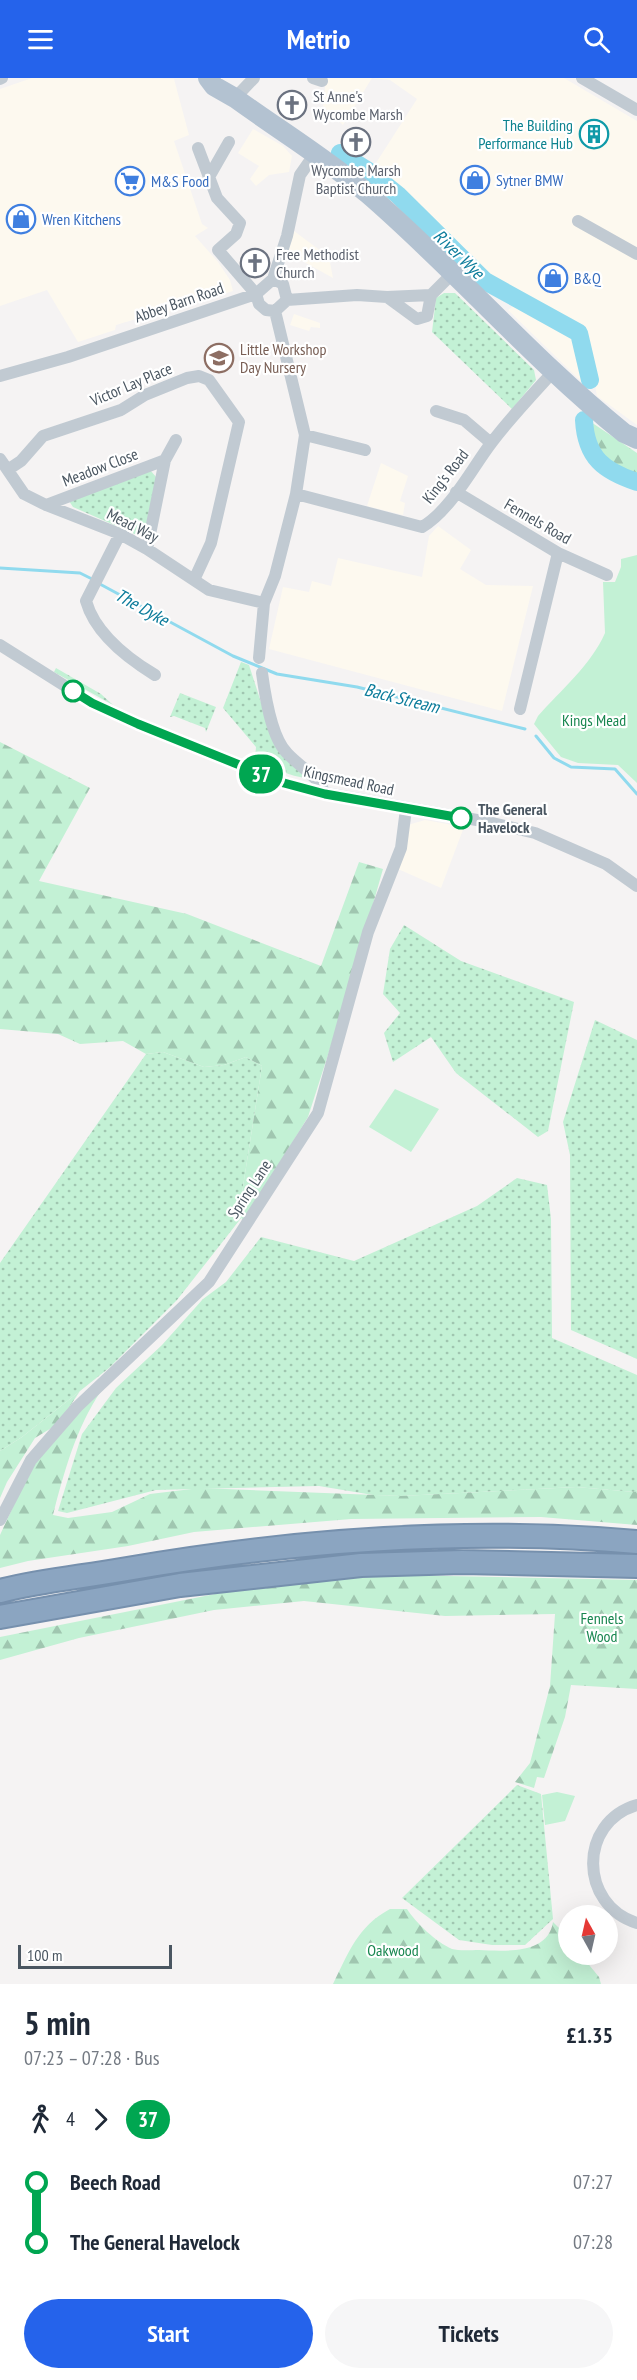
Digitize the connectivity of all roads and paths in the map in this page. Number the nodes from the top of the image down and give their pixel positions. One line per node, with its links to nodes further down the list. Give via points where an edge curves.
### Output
1 (254, 78): 4 (street)
2 (582, 78): 5 (street)
3 (214, 80): 4 (main road)
4 (235, 98): 8 (main road)
5 (637, 110)
6 (229, 142): 9 (street)
7 (198, 148): 9 (street)
8 (314, 155): 12 (main road, via 367,194); 13 (street, via 300,175)
9 (209, 177): 14 (street, via 217,198 240,223 236,234 218,250)
10 (578, 221): 11 (street)
11 (637, 254)
12 (452, 274): 15 (street); 19 (main road)
13 (273, 279): 14 (street, Abbey Barn Road); 17 (street, via 283,284)
14 (256, 294): 18 (street, via 259,304); 20 (street, Abbey Barn Road)
15 (430, 295): 16 (street); 16 (street, via 427,316 417,319)
16 (387, 297): 17 (street)
17 (287, 300): 18 (street)
18 (275, 311): 22 (street)
19 (553, 372): 23 (main road, via 624,433); 25 (street, King's Road)
20 (0, 376)
21 (436, 411): 25 (street, via 464,420)
22 (305, 435): 26 (street); 31 (street)
23 (637, 439)
24 (176, 440): 28 (street, Meadow Close)
25 (491, 443): 30 (street, King's Road)
26 (365, 450)
27 (0, 459): 29 (street, Mead Way)
28 (165, 460): 32 (street, Meadow Close); 34 (street, Meadow Close)
29 (9, 469): 32 (street, Mead Way, via 24,494); 37 (street, Victor Lay Place, via 42,436 121,410 145,395 187,378 199,376 209,380 239,422 211,543)
30 (456, 492): 31 (street, King's Road, via 422,527); 35 (street, Fennels Road)
31 (296, 494): 38 (street)
32 (46, 505): 33 (street, Mead Way)
33 (120, 534): 34 (street, Mead Way); 42 (street, via 86,601 91,617 130,660)
34 (147, 549): 37 (street, Mead Way)
35 (558, 553): 36 (street, Fennels Road); 43 (street)
36 (607, 575)
37 (194, 579): 38 (street, Mead Way, via 210,590)
38 (264, 603): 40 (street)
39 (0, 645): 44 (street, Kingsmead Road, via 92,703 129,720 284,783)
40 (259, 658)
41 (262, 673): 44 (street, via 268,713 284,751 319,781)
42 (155, 675)
43 (519, 709)
44 (325, 794): 45 (street, Kingsmead Road)
45 (406, 809): 46 (street, Kingsmead Road, via 535,833 606,864); 47 (street, Spring Lane, via 401,848 369,932 318,1113 209,1282 69,1416 31,1460)
46 (637, 886)
47 (0, 1520)
48 (637, 1542): 50 (highway, via 481,1536 342,1542 155,1564)
49 (637, 1566): 51 (highway, via 462,1562 361,1565 180,1586)
50 (0, 1591)
51 (0, 1617)
52 (637, 1805): 53 (street, via 612,1819 598,1839 592,1861 595,1884 605,1903)
53 (637, 1923)

